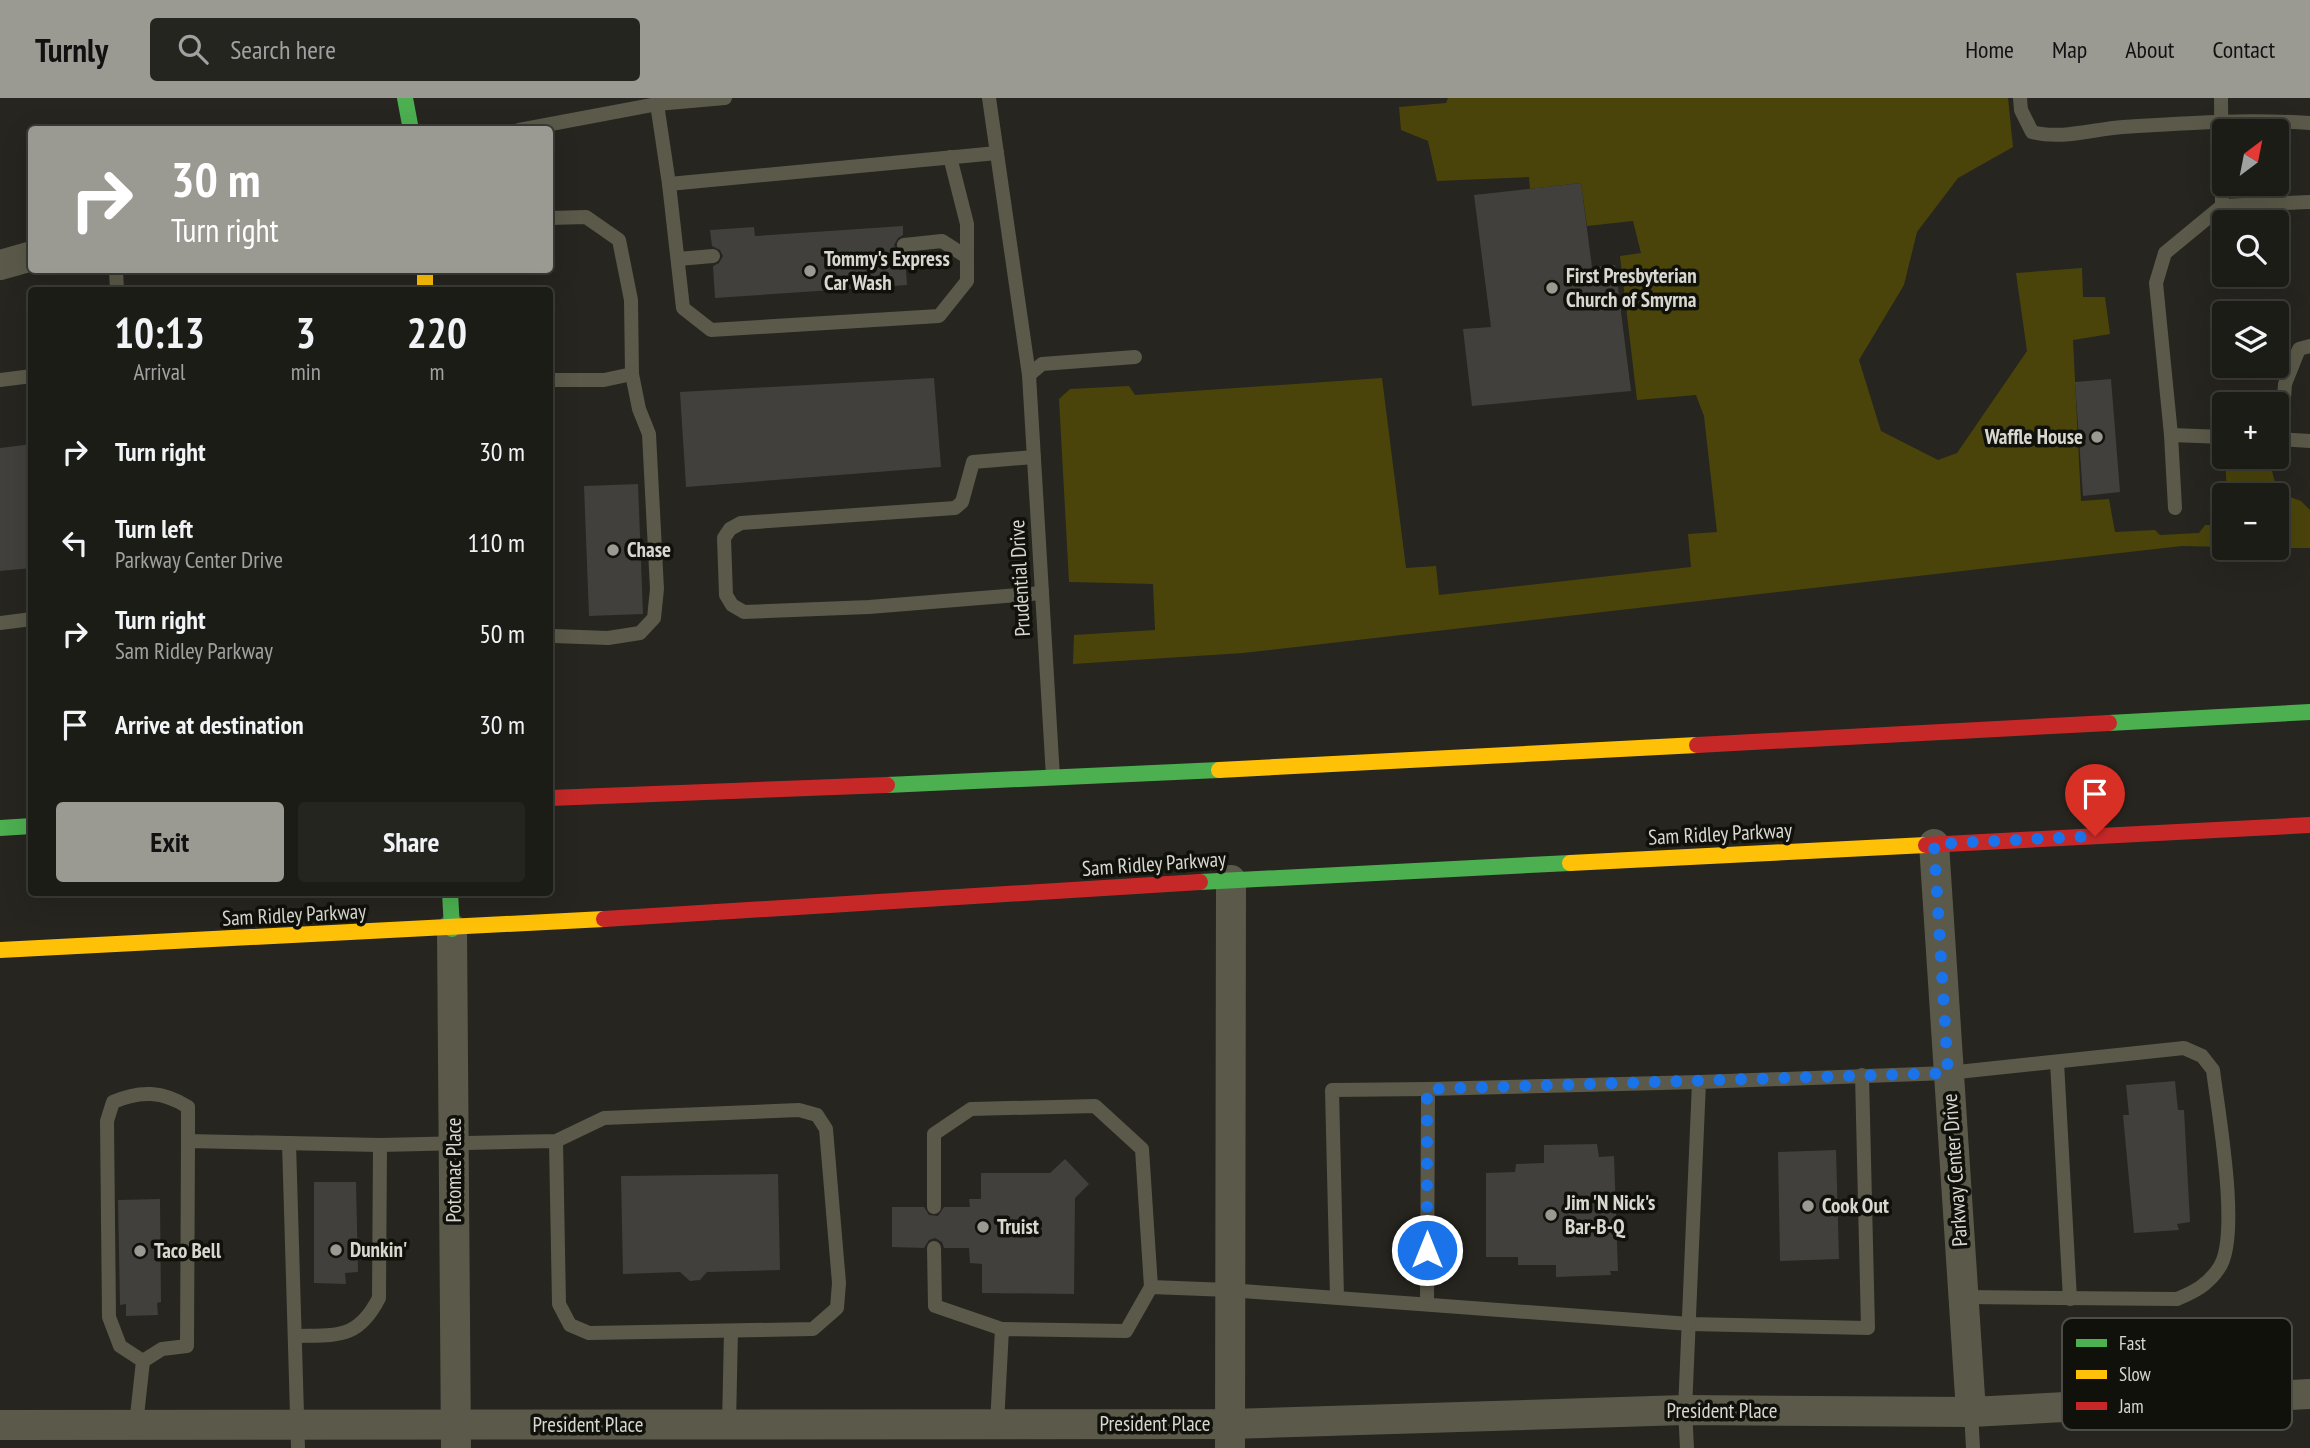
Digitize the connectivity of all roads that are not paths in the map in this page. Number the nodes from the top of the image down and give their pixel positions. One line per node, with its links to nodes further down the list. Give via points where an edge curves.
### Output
1 (405, 98): 11 (main road)
2 (725, 98): 6 (lane)
3 (989, 98): 13 (lane, Prudential Drive)
4 (2020, 98): 8 (lane, via 2032,132 2049,136)
5 (2221, 98): 7 (lane)
6 (657, 104): 12 (lane); 15 (lane)
7 (2222, 119)
8 (2212, 122)
9 (2289, 122): 10 (lane)
10 (2310, 122)
11 (410, 126)
12 (540, 126)
13 (997, 153): 14 (lane); 29 (lane, Prudential Drive)
14 (950, 157): 15 (lane); 23 (lane, via 967,224)
15 (669, 184): 24 (lane)
16 (2222, 196): 18 (lane)
17 (2310, 202): 18 (lane)
18 (2222, 206): 34 (lane, via 2165,253 2157,283)
19 (553, 218): 28 (lane, via 586,218 619,240 631,300)
20 (904, 245): 23 (lane, via 942,242)
21 (713, 256): 24 (lane)
22 (28, 257): 25 (street)
23 (967, 257): 24 (lane, via 967,281 939,316 711,330 683,308)
24 (678, 258)
25 (0, 265)
26 (2310, 346): 33 (lane, via 2299,349)
27 (1135, 357): 29 (lane, via 1042,364)
28 (632, 374): 32 (lane, via 604,380); 43 (lane, via 649,435 657,589 654,618 640,633 608,638)
29 (1029, 375): 38 (lane, Prudential Drive)
30 (28, 376): 31 (lane)
31 (0, 380)
32 (553, 380)
33 (2283, 392)
34 (2171, 435): 35 (lane); 39 (lane)
35 (2212, 437)
36 (2289, 440): 37 (lane)
37 (2310, 441)
38 (1034, 457): 40 (lane, Prudential Drive); 40 (lane, via 973,462 962,502 955,508 741,523 724,538 726,595 744,612)
39 (2175, 508)
40 (1042, 593): 45 (lane, Prudential Drive)
41 (28, 619): 42 (lane)
42 (0, 622)
43 (554, 636)
44 (2310, 712): 45 (main road)
45 (1053, 779): 46 (main road)
46 (553, 798)
47 (2310, 825): 50 (main road, Sam Ridley Parkway)
48 (28, 826): 49 (main road)
49 (0, 828)
50 (1934, 844): 51 (main road, Sam Ridley Parkway); 56 (street, Parkway Center Drive)
51 (1231, 880): 53 (main road, Sam Ridley Parkway); 68 (street)
52 (450, 896): 53 (main road, Potomac Place)
53 (452, 929): 54 (main road, Sam Ridley Parkway); 62 (street, Potomac Place)
54 (0, 950)
55 (2057, 1062): 56 (lane); 71 (lane); 71 (lane, via 2184,1048 2202,1056 2213,1070 2230,1225 2221,1266 2199,1291 2176,1299)
56 (1948, 1073): 57 (lane); 70 (street, Parkway Center Drive)
57 (1862, 1075): 58 (lane); 73 (lane, via 1868,1328)
58 (1699, 1082): 59 (lane); 73 (lane)
59 (1427, 1089): 69 (lane, via 1332,1090); 72 (lane)
60 (188, 1141): 63 (lane); 77 (lane, via 187,1346 162,1349); 77 (lane, via 188,1107 169,1095 133,1093 113,1102 107,1121 109,1317 120,1346)
61 (556, 1141): 62 (lane); 75 (lane, via 559,1304 570,1325 589,1333); 75 (lane, via 604,1118 799,1110 817,1115 826,1129 839,1283 837,1308 813,1329)
62 (454, 1142): 64 (lane); 87 (street, Potomac Place)
63 (289, 1143): 64 (lane); 76 (lane)
64 (380, 1145): 76 (lane, via 379,1298 368,1320 339,1335)
65 (934, 1207): 67 (lane, via 934,1134 971,1109 1095,1106 1142,1149)
66 (934, 1248): 74 (lane, via 934,1306)
67 (1151, 1287): 68 (lane); 74 (lane, via 1126,1331)
68 (1229, 1290): 69 (lane); 88 (street)
69 (1336, 1297): 72 (lane)
70 (1964, 1297): 71 (lane); 82 (street, Parkway Center Drive)
71 (2070, 1299)
72 (1427, 1303): 73 (lane)
73 (1690, 1324): 81 (lane)
74 (1002, 1329): 83 (lane)
75 (731, 1331): 86 (lane)
76 (297, 1336): 89 (lane)
77 (143, 1361): 85 (lane)
78 (2310, 1394): 79 (street, President Place)
79 (2292, 1395)
80 (2062, 1407): 82 (street, President Place)
81 (1685, 1410): 82 (street, President Place); 88 (street, President Place); 90 (lane)
82 (1971, 1412): 91 (lane)
83 (997, 1424): 86 (street, President Place); 88 (street, President Place)
84 (0, 1425): 85 (street, President Place)
85 (136, 1425): 89 (street, President Place)
86 (729, 1425): 87 (street, President Place)
87 (456, 1436): 89 (street, President Place)
88 (1230, 1436)
89 (298, 1437)
90 (1687, 1448)
91 (1973, 1448)

